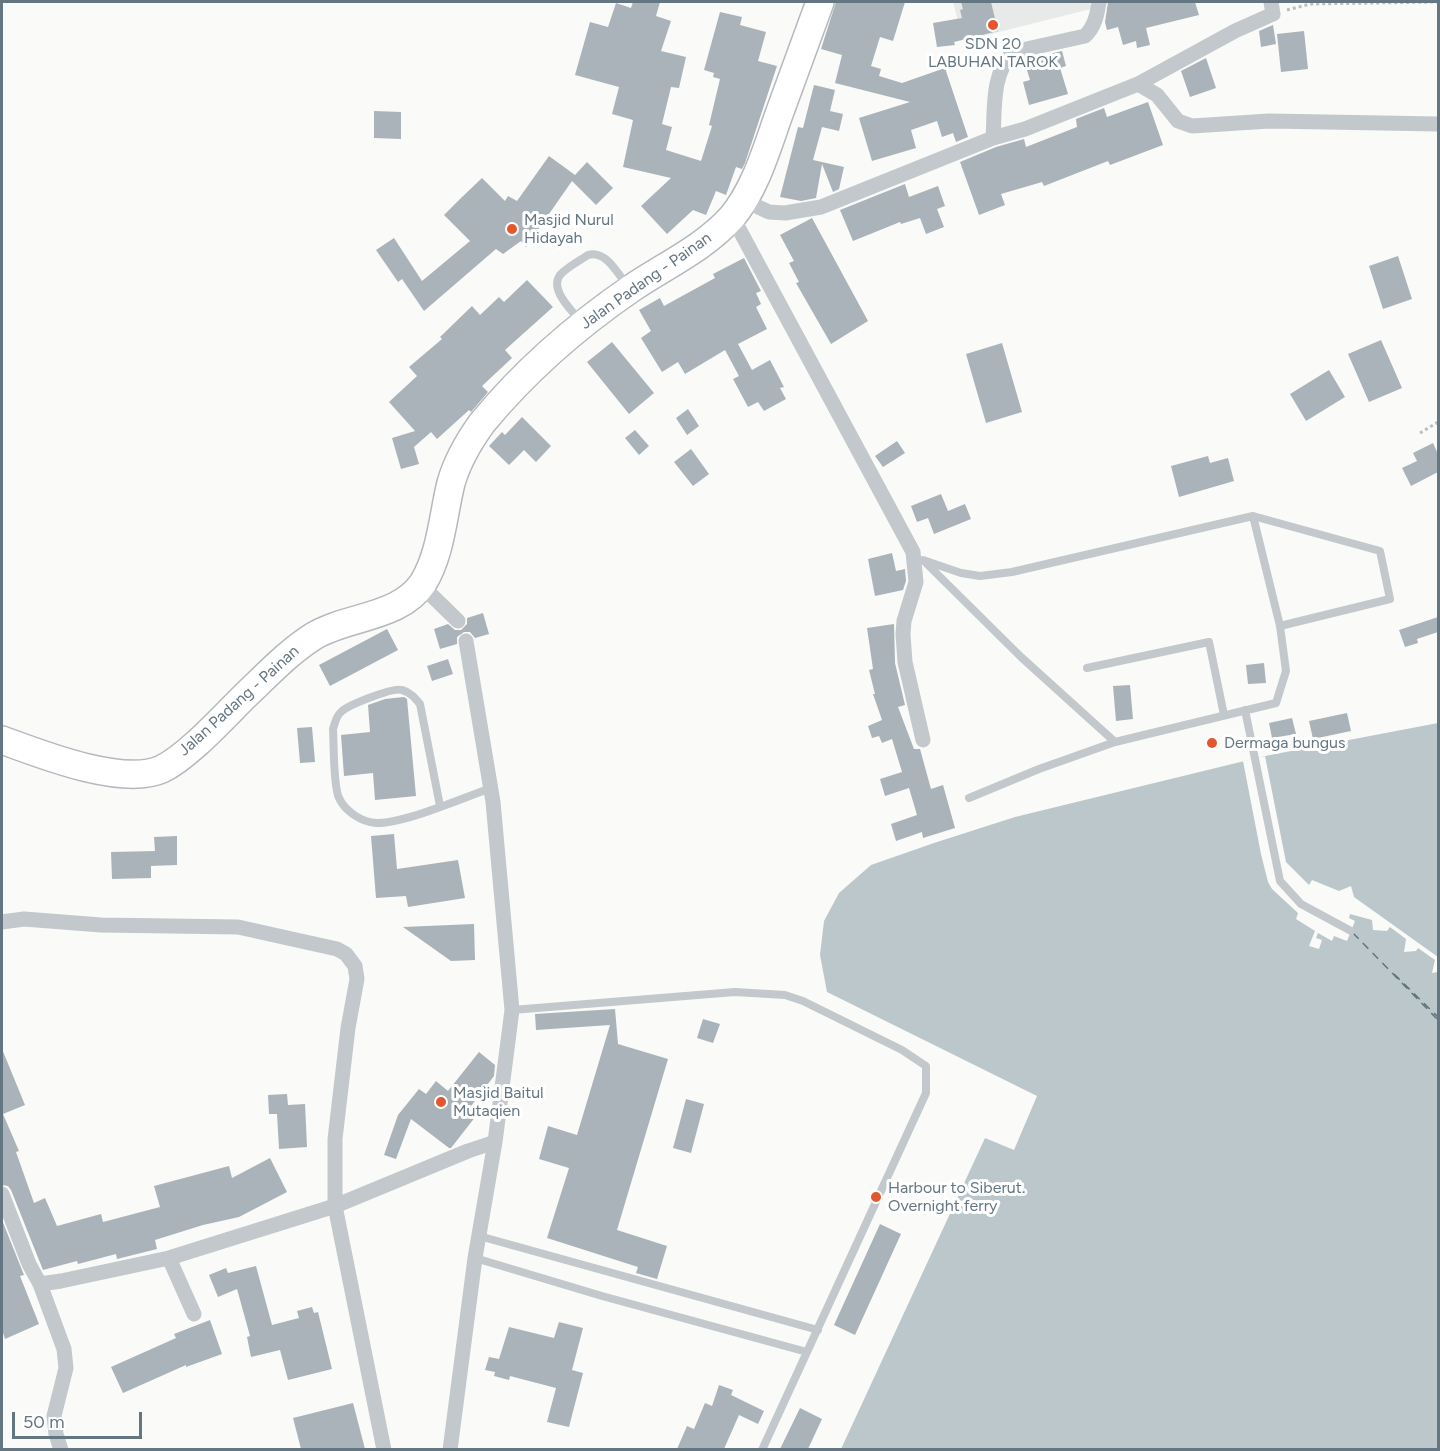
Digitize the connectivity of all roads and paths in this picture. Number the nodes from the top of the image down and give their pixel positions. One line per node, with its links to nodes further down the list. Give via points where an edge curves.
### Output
1 (820, 2): 8 (highway, Jalan Padang - Painan, via 761,166)
2 (1099, 2): 7 (street, via 1092,29 1085,36 1013,52 1006,59 996,90)
3 (1438, 2): 4 (path)
4 (1272, 8): 5 (street)
5 (1138, 84): 6 (street, via 1157,94 1178,121 1192,126 1269,121); 7 (street)
6 (1438, 124)
7 (993, 138): 8 (street, via 821,207 785,213)
8 (738, 208): 9 (highway, Jalan Padang - Painan, via 700,247); 14 (street)
9 (630, 289): 10 (highway, Jalan Padang - Painan); 10 (lane, via 600,255 588,255 569,268 560,276 558,290)
10 (583, 324): 15 (highway, Jalan Padang - Painan, via 482,424 463,453 452,480 433,562)
11 (1438, 422): 12 (path)
12 (1420, 433)
13 (1253, 516): 14 (lane, via 990,575 961,573); 17 (lane); 17 (lane, via 1380,551 1390,599)
14 (918, 556): 22 (street, via 903,634 911,695); 23 (lane)
15 (421, 585): 16 (street); 24 (highway, Jalan Padang - Painan, via 401,603 317,634 291,652 191,748 161,769 137,774 110,773)
16 (458, 621)
17 (1280, 626): 20 (lane, via 1286,671 1276,703)
18 (466, 641): 25 (street)
19 (1087, 668): 21 (lane, via 1209,642)
20 (1245, 710): 21 (lane); 29 (lane, via 1280,881 1301,904)
21 (1224, 715): 23 (lane)
22 (923, 740)
23 (1115, 742): 26 (lane)
24 (6, 746)
25 (491, 788): 27 (lane); 30 (street)
26 (969, 798)
27 (440, 806): 27 (lane, via 391,822 373,823 344,807 337,795 333,729 342,711 390,689 412,694 420,704)
28 (2, 922): 33 (street, via 24,919 101,925 238,927 346,954 355,966 357,979 335,1139)
29 (1351, 931)
30 (511, 1004): 31 (street); 39 (lane, via 785,994 902,1050 926,1066 926,1094)
31 (495, 1142): 33 (street); 34 (street)
32 (2, 1194): 37 (street)
33 (335, 1206): 35 (street); 42 (street)
34 (479, 1236): 36 (street); 39 (lane)
35 (169, 1258): 37 (street); 38 (street)
36 (475, 1258): 40 (lane); 43 (street)
37 (40, 1284): 41 (street, via 64,1349 66,1368 54,1416)
38 (194, 1314)
39 (818, 1330): 40 (lane)
40 (807, 1352): 44 (lane)
41 (62, 1449)
42 (384, 1449)
43 (450, 1449)
44 (762, 1449)

